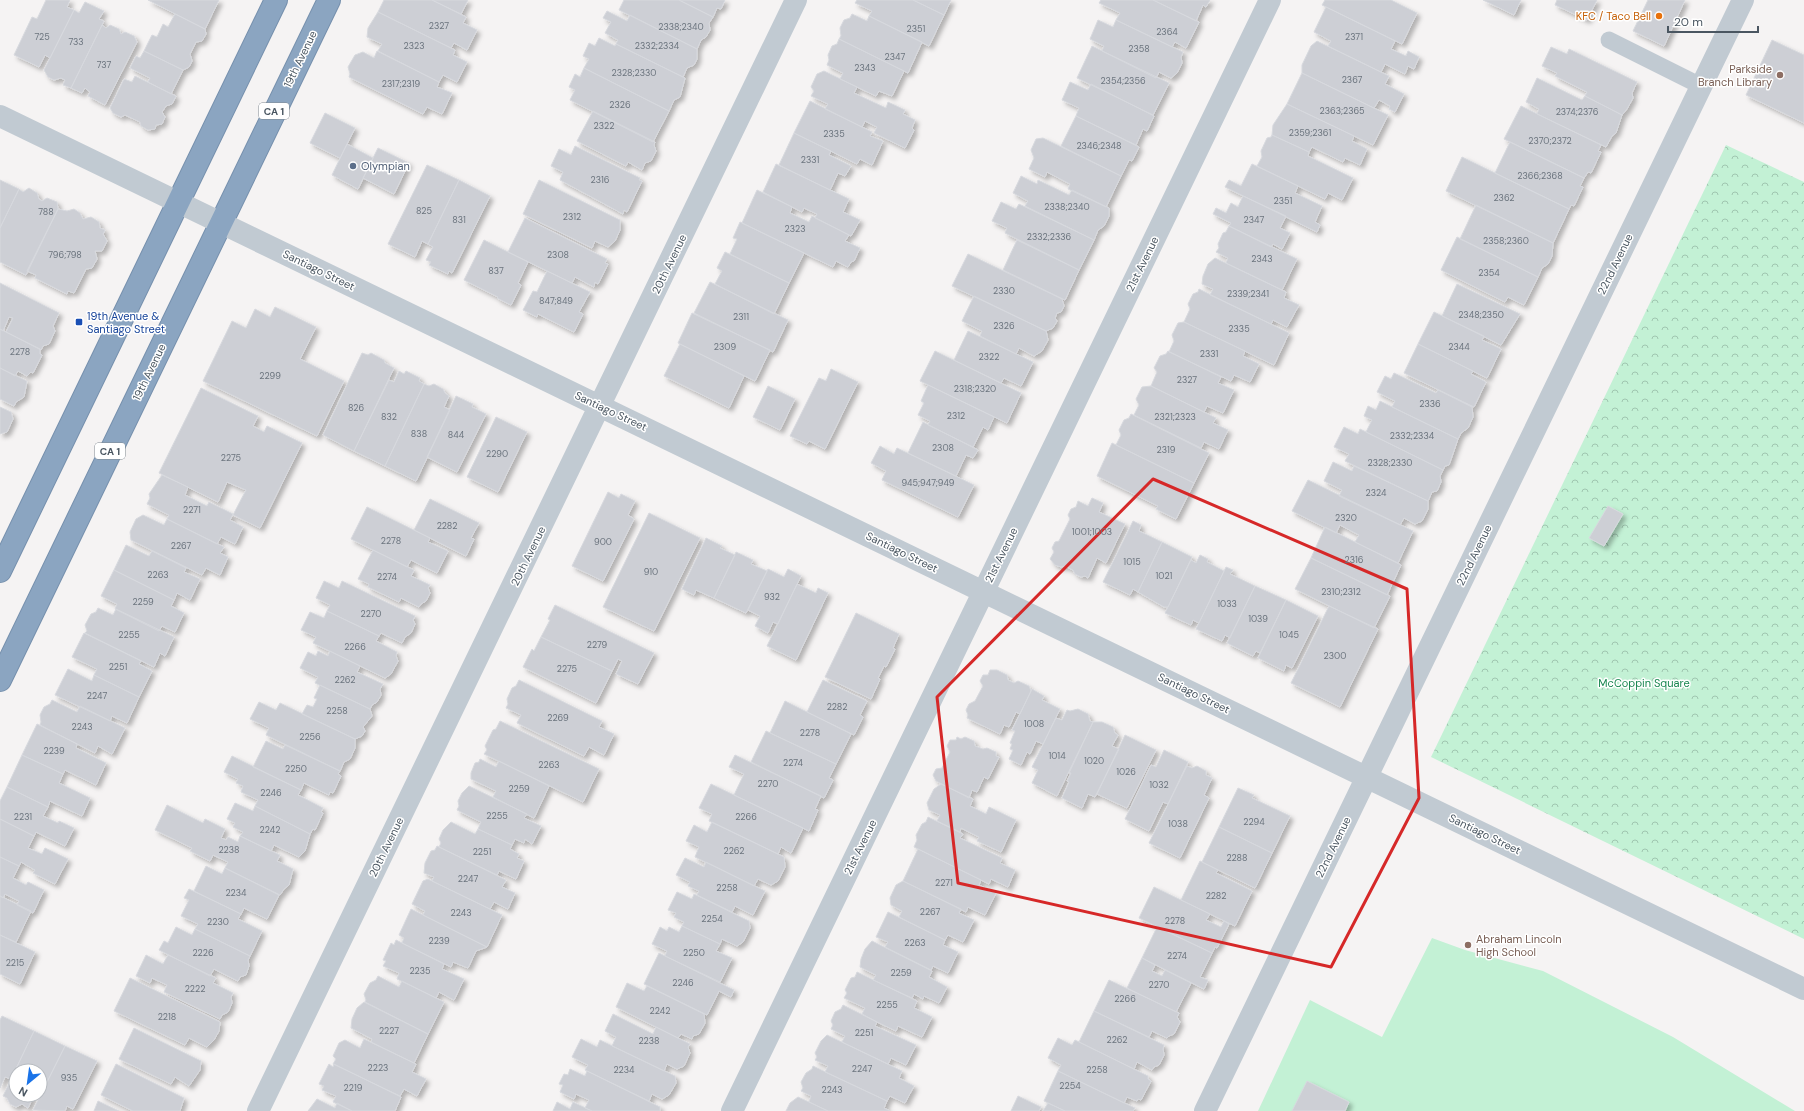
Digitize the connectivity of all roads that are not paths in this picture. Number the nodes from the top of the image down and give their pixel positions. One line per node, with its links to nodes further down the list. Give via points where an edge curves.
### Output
1 (276, 0): 9 (highway)
2 (328, 0): 10 (highway, 19th Avenue / CA 1)
3 (796, 0): 11 (street, 20th Avenue)
4 (1270, 0): 13 (street, 21st Avenue)
5 (1743, 0): 7 (street, 22nd Avenue)
6 (1609, 40): 7 (lane)
7 (1701, 86): 15 (street, 22nd Avenue)
8 (0, 116): 9 (street, Santiago Street)
9 (179, 202): 10 (street, Santiago Street); 12 (highway)
10 (220, 222): 11 (street, Santiago Street); 14 (highway, 19th Avenue / CA 1)
11 (600, 406): 13 (street, Santiago Street); 17 (street, 20th Avenue)
12 (0, 571)
13 (983, 592): 15 (street, Santiago Street); 18 (street, 21st Avenue)
14 (0, 680)
15 (1367, 777): 16 (street, Santiago Street); 19 (street, 22nd Avenue)
16 (1804, 989)
17 (258, 1111)
18 (732, 1111)
19 (1205, 1111)

